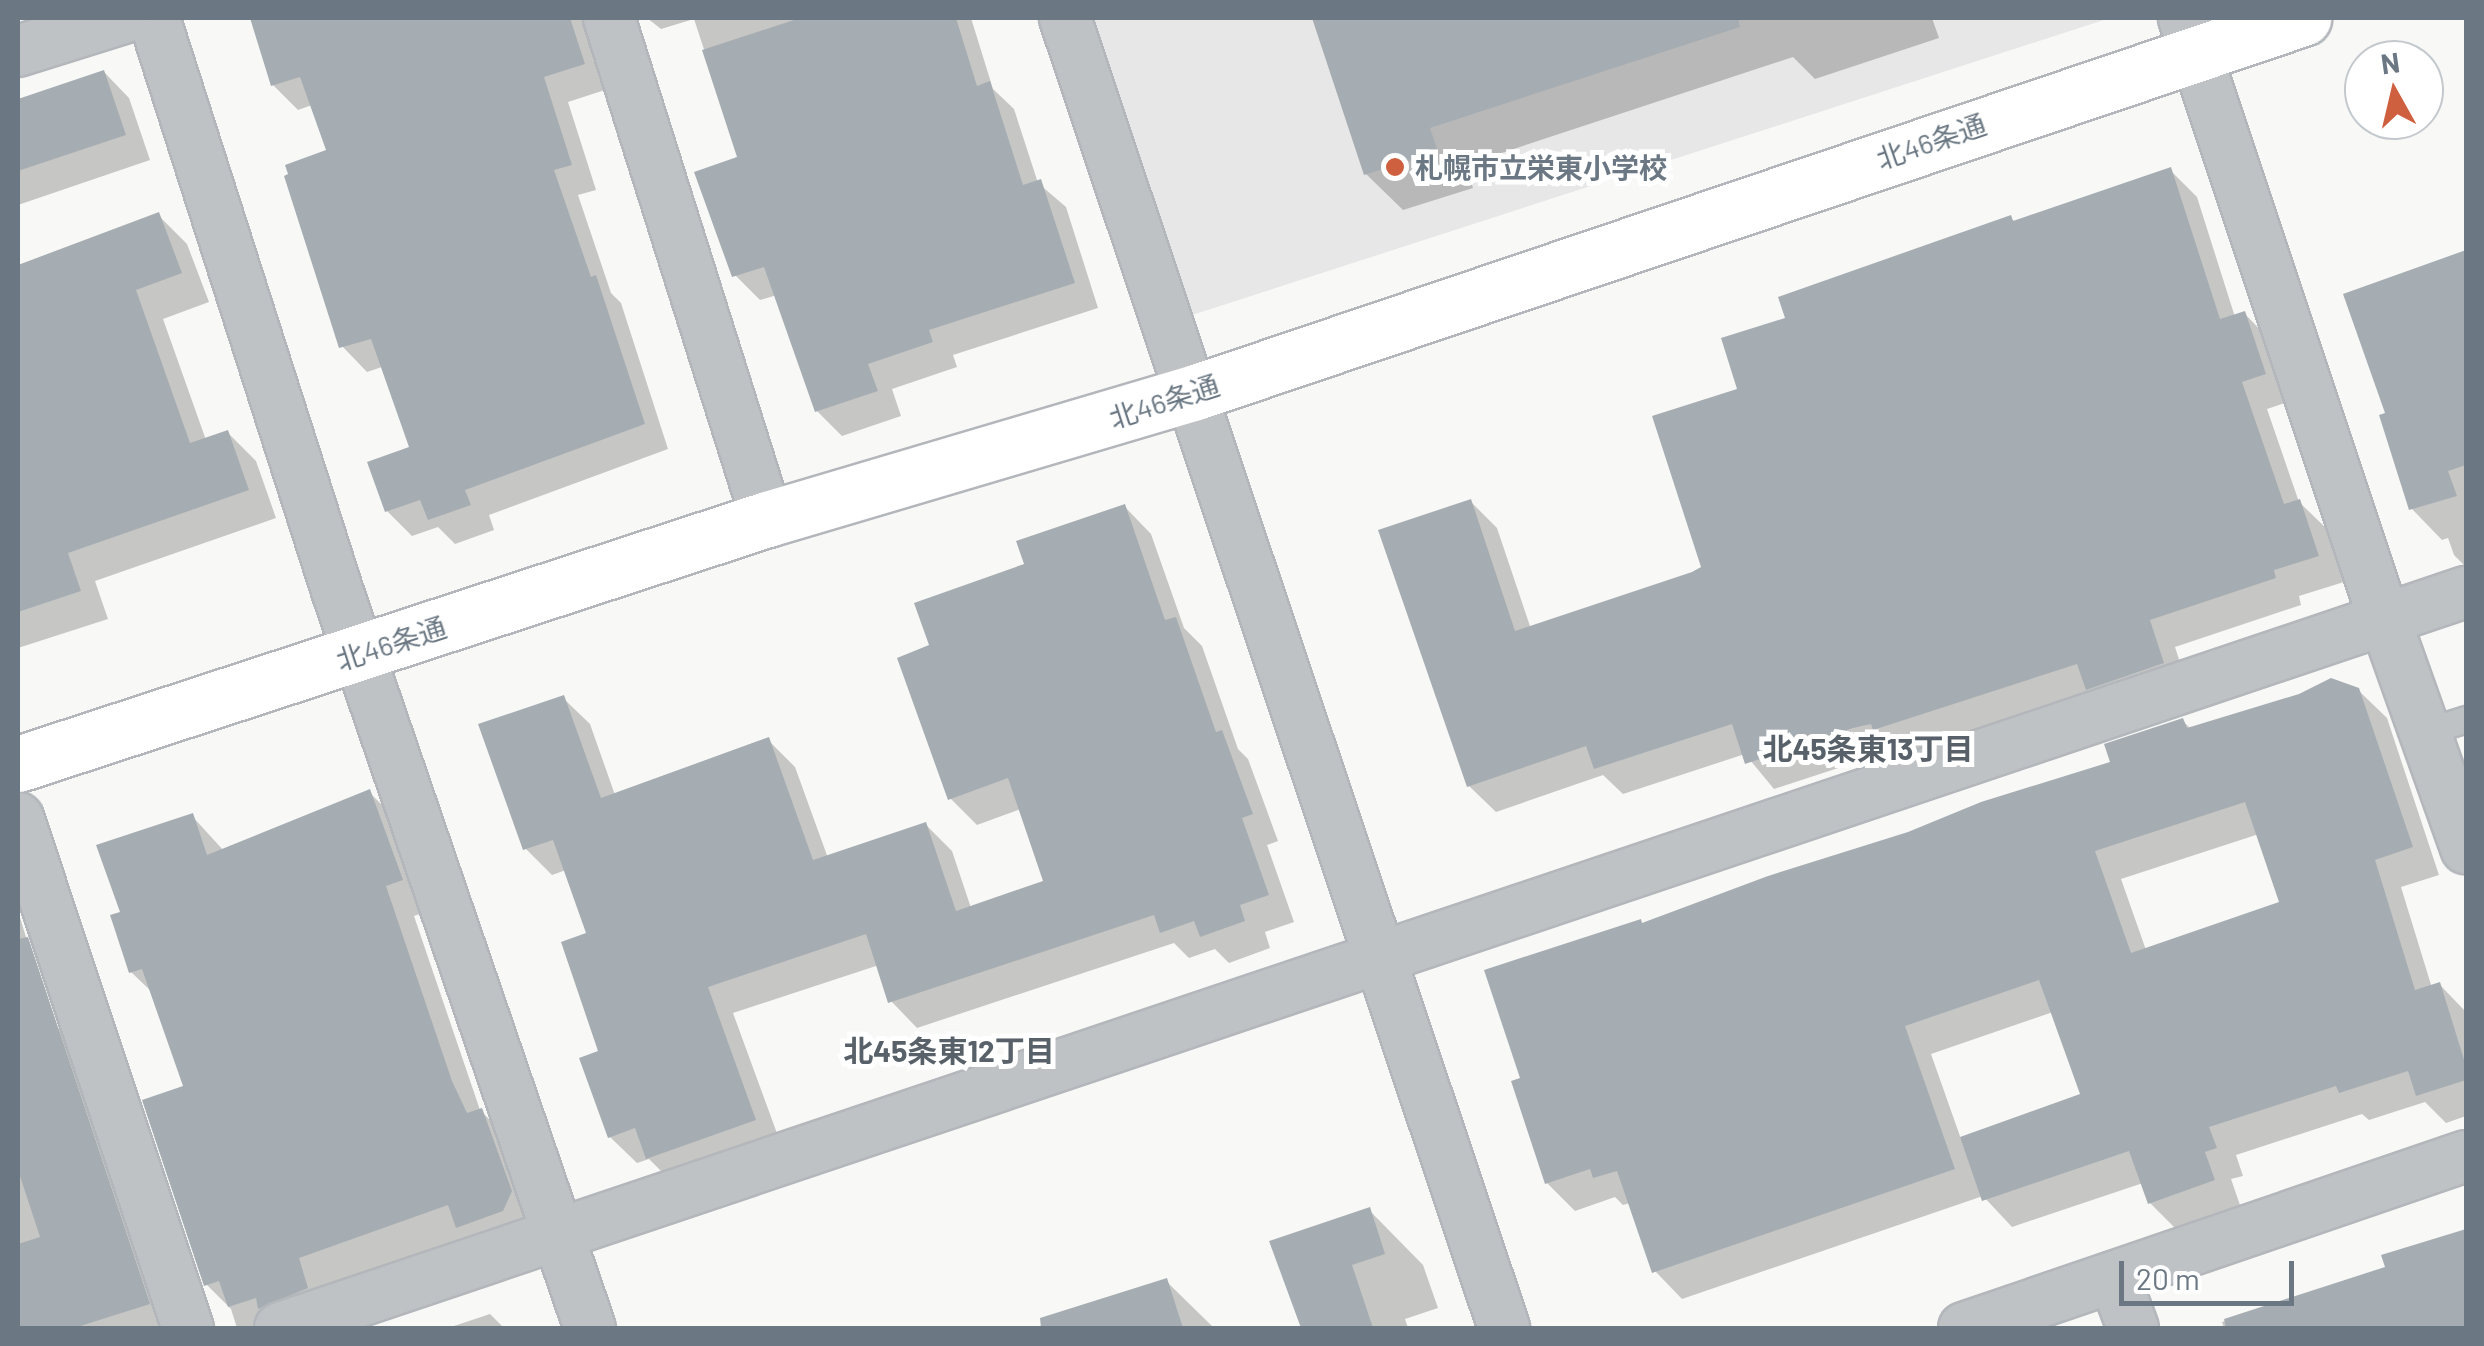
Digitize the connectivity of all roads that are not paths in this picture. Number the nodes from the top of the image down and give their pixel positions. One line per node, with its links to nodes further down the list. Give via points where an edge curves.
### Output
1 (124, 18): 7 (street)
2 (154, 18): 12 (street)
3 (609, 18): 9 (street)
4 (1065, 18): 8 (street)
5 (2304, 18): 6 (street, 北46条通)
6 (2190, 35): 8 (street, 北46条通); 11 (street)
7 (18, 51)
8 (1193, 393): 9 (street, 北46条通); 17 (street)
9 (767, 519): 12 (street, 北46条通)
10 (2466, 592): 11 (street)
11 (2385, 620): 13 (street); 17 (street)
12 (359, 653): 14 (street, 北46条通); 19 (street)
13 (2446, 726): 16 (street)
14 (18, 764)
15 (18, 818): 21 (street)
16 (2466, 848)
17 (1378, 961): 19 (street); 24 (street)
18 (2466, 1156): 20 (street)
19 (559, 1237): 22 (street); 23 (street)
20 (2114, 1277): 25 (street); 26 (street)
21 (188, 1328)
22 (280, 1328)
23 (590, 1328)
24 (1504, 1328)
25 (1964, 1328)
26 (2134, 1328)

